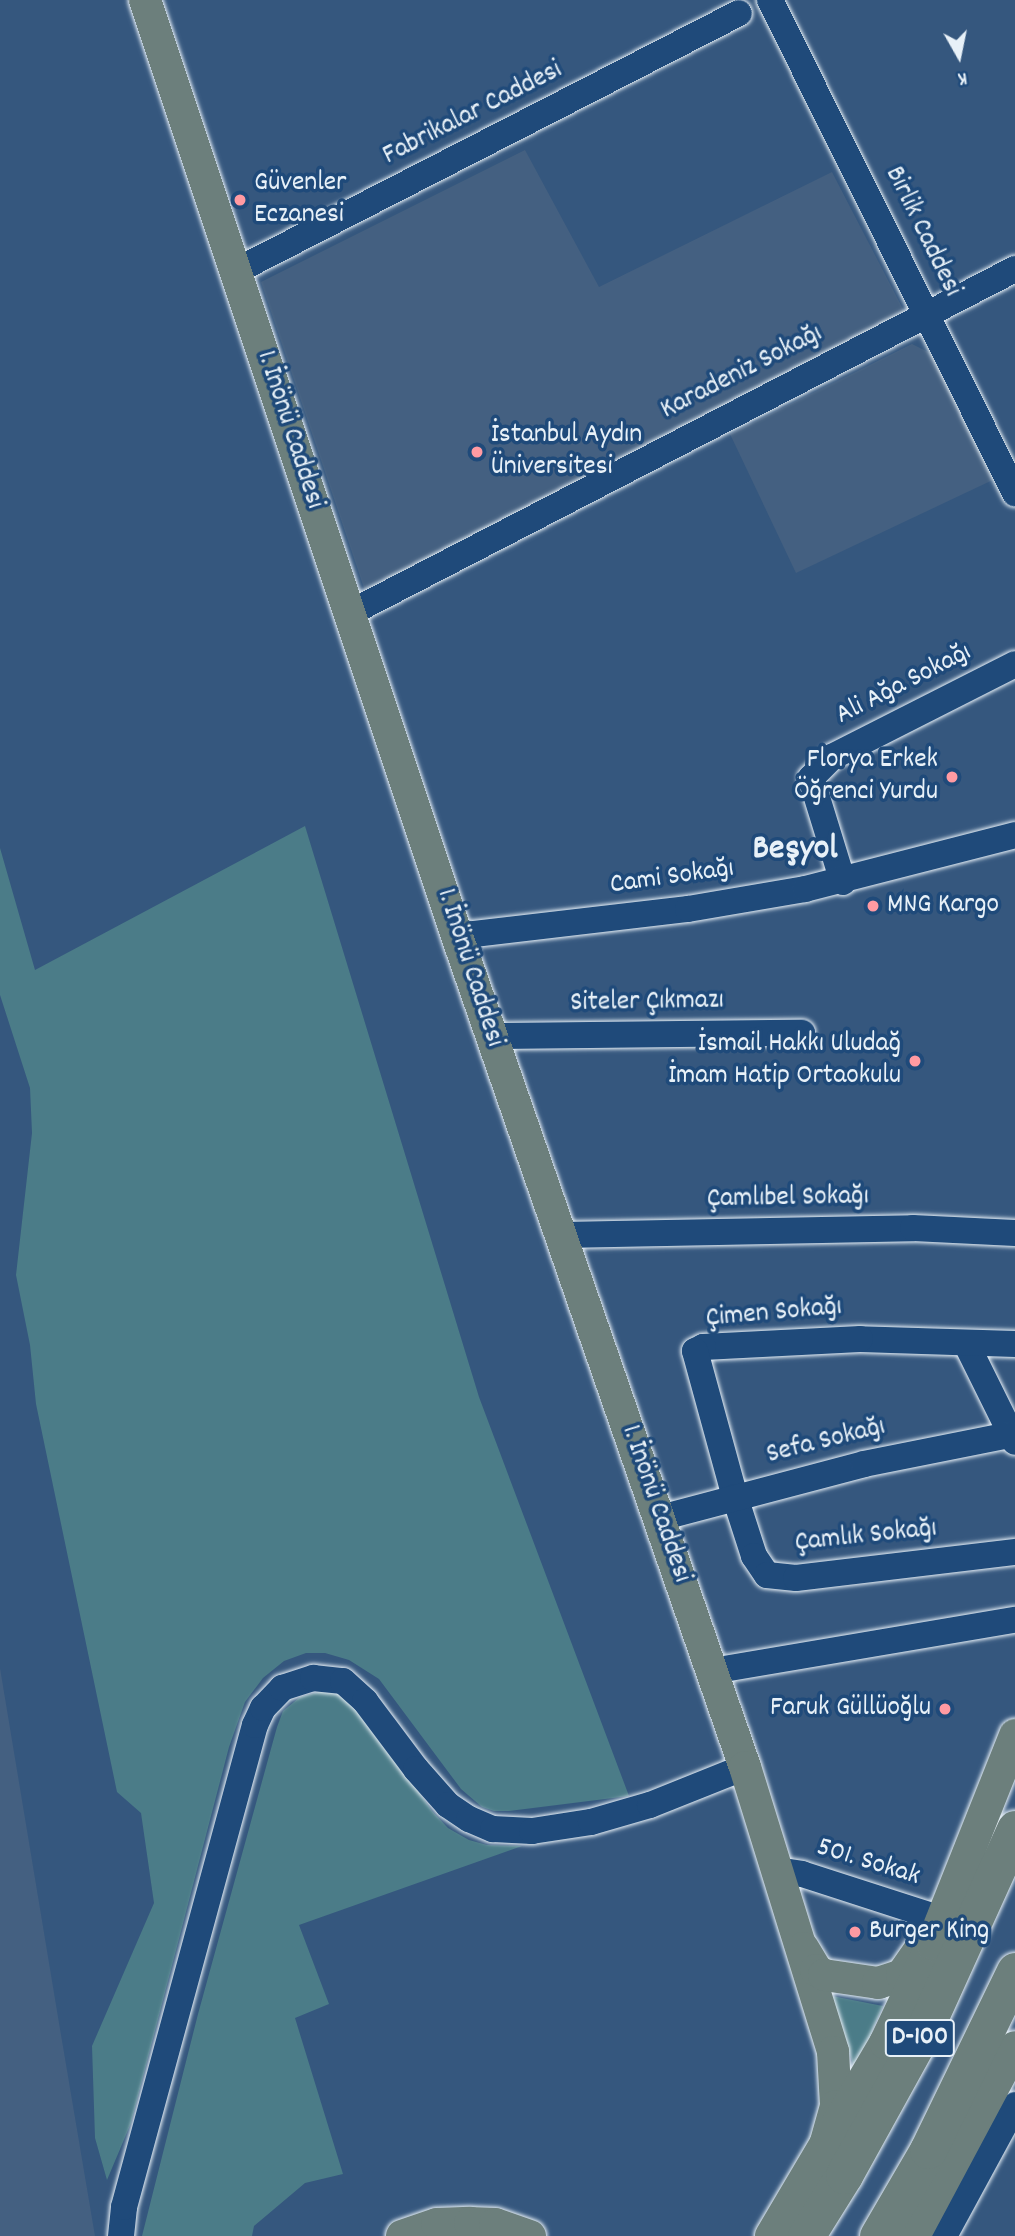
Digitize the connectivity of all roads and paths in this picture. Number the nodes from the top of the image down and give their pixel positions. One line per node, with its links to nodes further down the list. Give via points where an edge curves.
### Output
1 (145, 0): 5 (main road, 1. İnönü Caddesi)
2 (770, 0): 6 (street, Birlik Caddesi)
3 (739, 13): 5 (street, Fabrikalar Caddesi)
4 (1015, 269): 6 (street, Karadeniz Sokağı)
5 (236, 271): 8 (main road, 1. İnönü Caddesi)
6 (928, 314): 7 (street, Birlik Caddesi); 8 (street, Karadeniz Sokağı)
7 (1015, 493)
8 (350, 613): 12 (main road, 1. İnönü Caddesi)
9 (1015, 663): 11 (street, Ali Ağa Sokağı, via 832,757 811,778)
10 (1015, 835): 11 (street, Cami Sokağı)
11 (844, 882): 12 (street, Cami Sokağı, via 688,909)
12 (457, 936): 14 (main road, 1. İnönü Caddesi)
13 (802, 1033): 14 (street, Siteler Çıkmazı)
14 (491, 1036): 16 (main road, 1. İnönü Caddesi)
15 (1015, 1233): 16 (street, Çamlıbel Sokağı, via 914,1228)
16 (562, 1235): 21 (main road, 1. İnönü Caddesi)
17 (966, 1343): 18 (street); 19 (street); 20 (street, Çimen Sokağı, via 860,1339 695,1351)
18 (1015, 1344)
19 (1012, 1439): 20 (street, Sefa Sokağı, via 864,1464)
20 (735, 1497): 21 (street, Sefa Sokağı); 22 (street, Çamlık Sokağı, via 754,1556 767,1575 796,1578)
21 (660, 1518): 24 (main road, 1. İnönü Caddesi)
22 (1015, 1552)
23 (1015, 1620): 24 (street)
24 (712, 1671): 26 (main road, 1. İnönü Caddesi)
25 (1015, 1735): 29 (main road)
26 (744, 1767): 28 (main road, 1. İnönü Caddesi); 35 (street, via 650,1805 591,1822 532,1831 493,1829 448,1805 365,1701 343,1681 313,1678 282,1688 263,1708 255,1725 124,2207)
27 (1015, 1829): 39 (highway, D-100, via 923,2032)
28 (776, 1870): 29 (street, 501. Sokak, via 802,1874); 30 (main road, 1. İnönü Caddesi)
29 (941, 1919): 30 (main road, via 902,1975 878,1983 816,1970); 34 (main road, via 884,2043)
30 (797, 1934): 34 (main road, via 835,2063 836,2106)
31 (1015, 1971): 40 (highway, D-100, via 928,2150)
32 (1015, 2046): 41 (main road)
33 (1015, 2105): 42 (street)
34 (824, 2149): 38 (main road)
35 (121, 2236)
36 (402, 2236): 37 (main road, via 437,2224 470,2223 495,2224)
37 (530, 2236)
38 (771, 2236)
39 (806, 2236)
40 (878, 2236)
41 (914, 2236)
42 (944, 2236)

